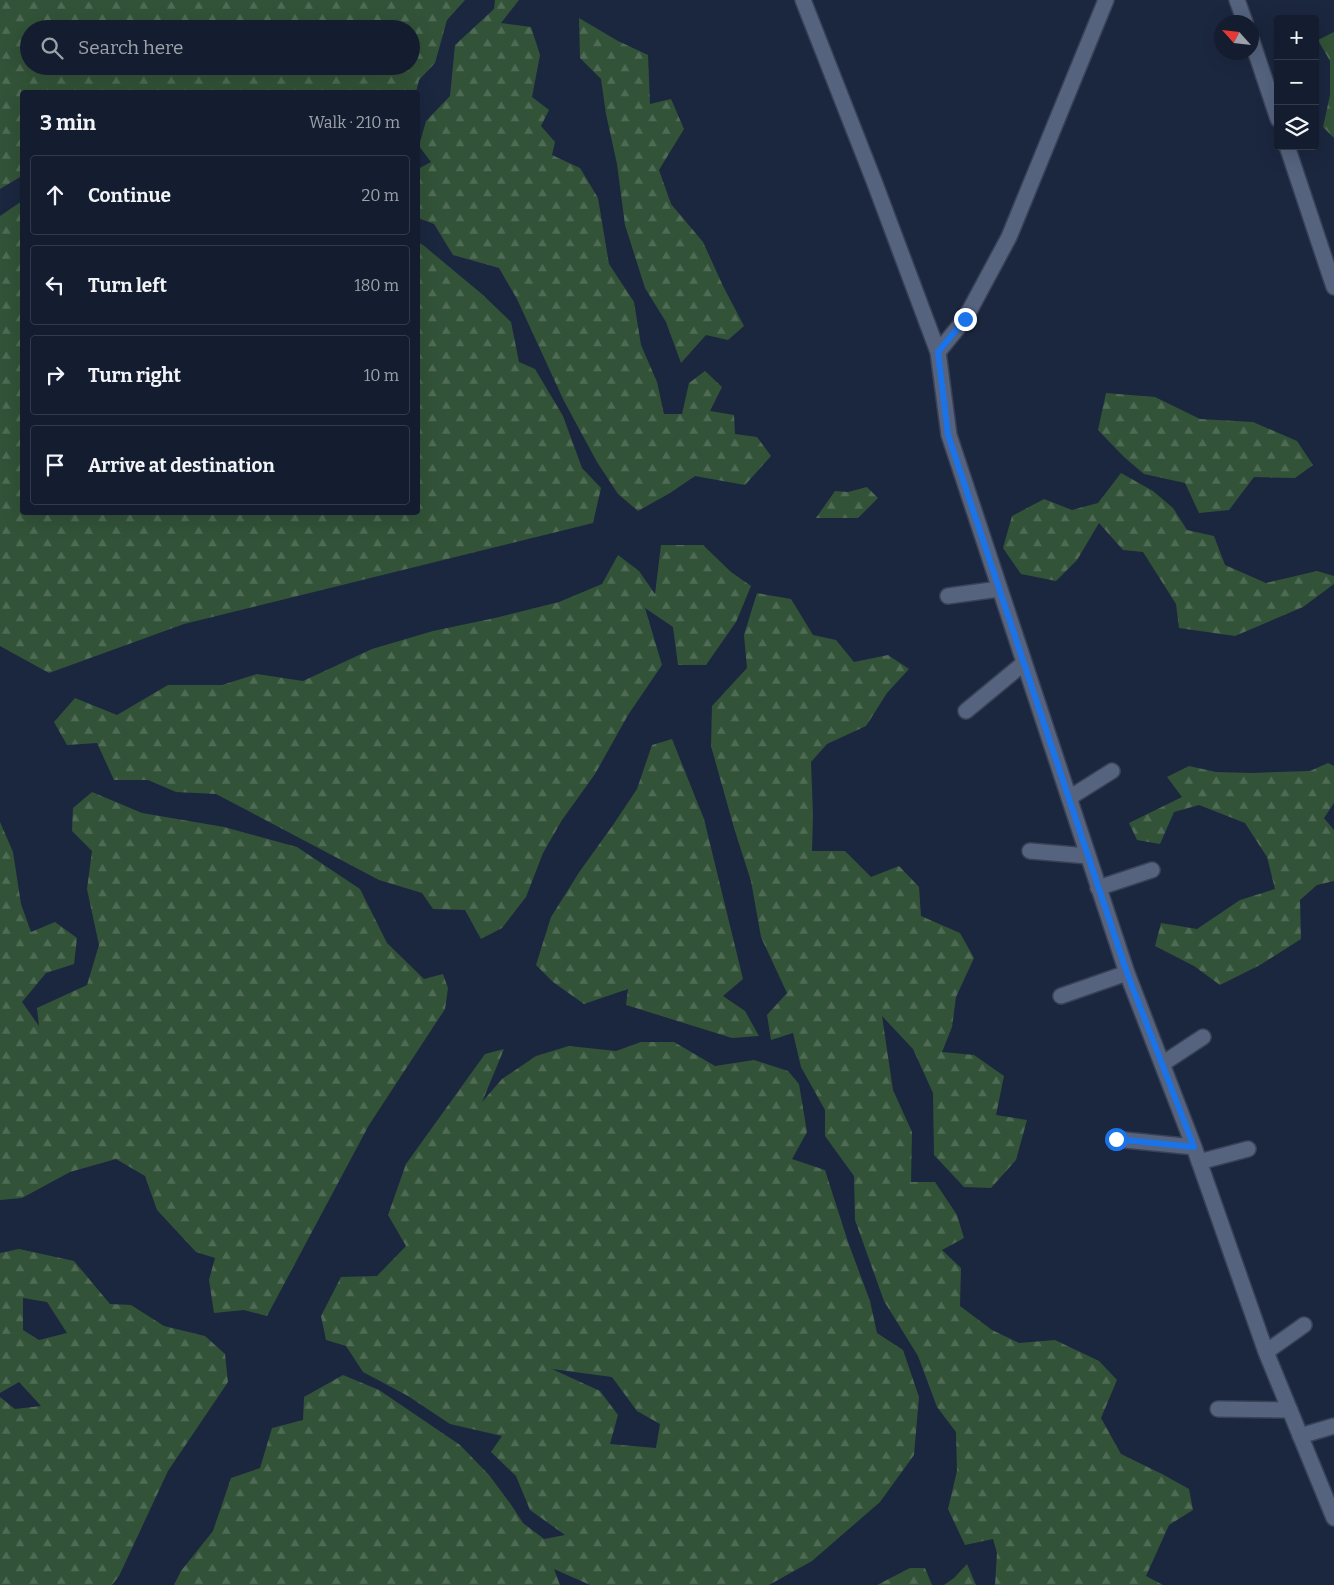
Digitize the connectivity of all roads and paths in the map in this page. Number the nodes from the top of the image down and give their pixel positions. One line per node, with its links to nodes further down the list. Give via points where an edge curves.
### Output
1 (803, 0): 9 (lane)
2 (1106, 0): 9 (lane, via 1009,237 965,319)
3 (1237, 0): 4 (lane)
4 (1242, 15)
5 (1258, 60): 6 (lane)
6 (1274, 107)
7 (1288, 150): 8 (lane)
8 (1334, 287)
9 (938, 352): 10 (lane, via 948,435)
10 (999, 589): 11 (lane); 12 (lane)
11 (948, 596)
12 (1024, 663): 13 (lane); 15 (lane)
13 (966, 711)
14 (1112, 771): 15 (lane)
15 (1069, 798): 17 (lane)
16 (1030, 851): 17 (lane)
17 (1088, 856): 19 (lane)
18 (1152, 870): 19 (lane)
19 (1098, 888): 20 (lane)
20 (1127, 973): 21 (lane); 23 (lane)
21 (1061, 996)
22 (1203, 1037): 23 (lane)
23 (1162, 1064): 25 (lane)
24 (1116, 1139): 25 (lane)
25 (1194, 1147): 27 (lane)
26 (1248, 1149): 27 (lane)
27 (1199, 1162): 29 (lane)
28 (1304, 1325): 29 (lane)
29 (1266, 1352): 31 (lane)
30 (1218, 1409): 31 (lane)
31 (1290, 1410): 33 (lane)
32 (1334, 1426): 33 (lane)
33 (1300, 1436): 34 (lane)
34 (1334, 1518)

